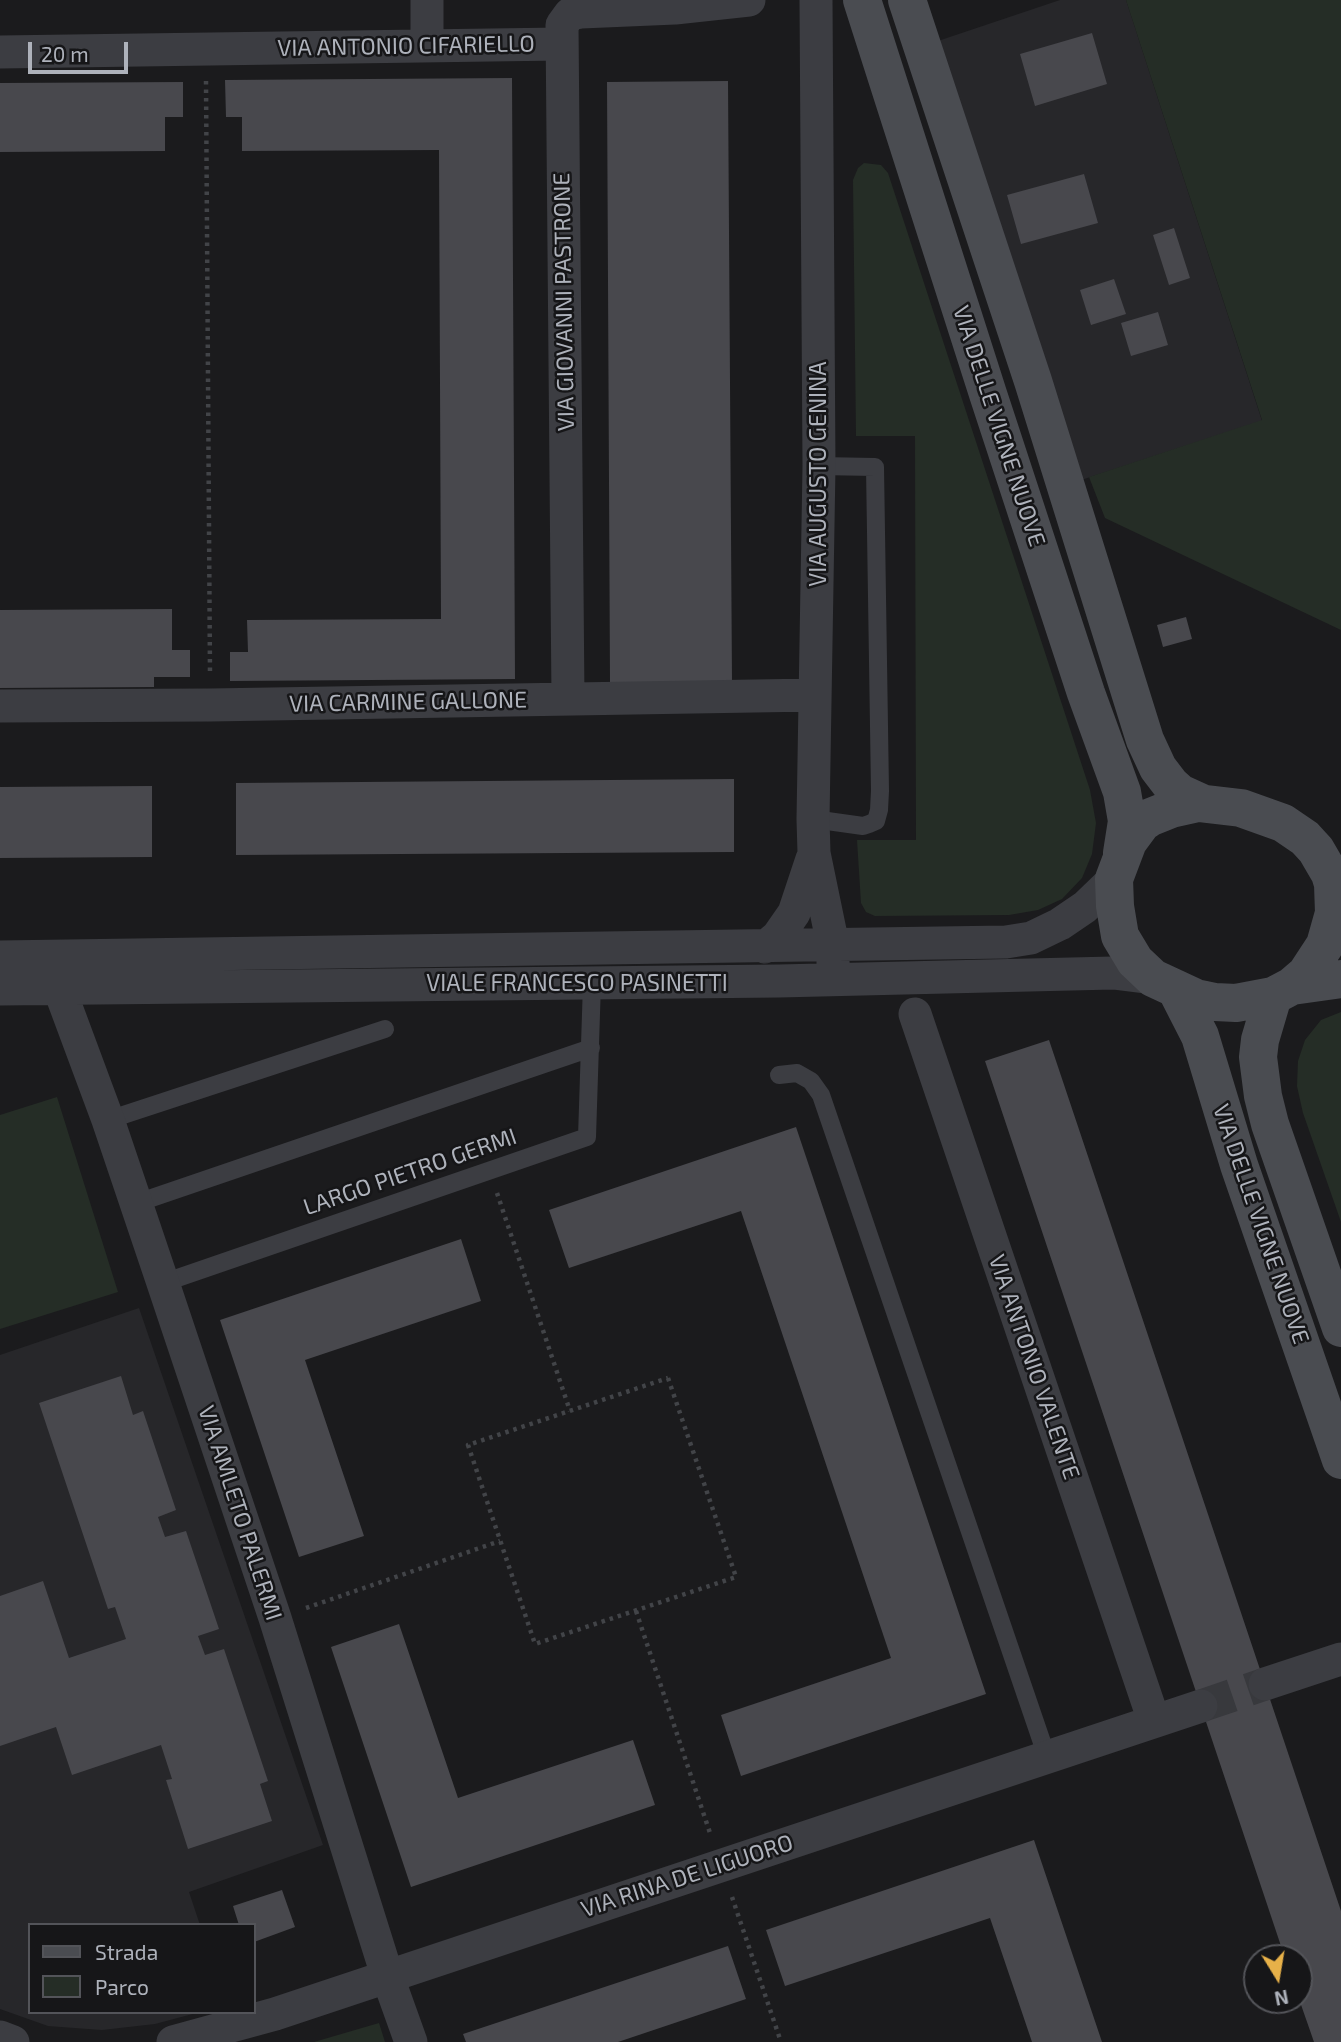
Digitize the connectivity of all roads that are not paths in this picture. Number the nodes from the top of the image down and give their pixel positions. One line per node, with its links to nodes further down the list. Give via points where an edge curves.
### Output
1 (427, 0): 8 (street)
2 (749, 0): 6 (street)
3 (816, 0): 10 (street, VIA AUGUSTO GENINA)
4 (862, 0): 17 (main road, VIA DELLE VIGNE NUOVE, via 1086,694 1122,792 1127,821)
5 (907, 0): 14 (main road, VIA DELLE VIGNE NUOVE, via 1145,740 1171,785)
6 (675, 4): 7 (street, VIA GIOVANNI PASTRONE, via 570,14 562,25)
7 (561, 44): 8 (street, VIA ANTONIO CIFARIELLO); 12 (street, VIA GIOVANNI PASTRONE)
8 (427, 46): 9 (street, VIA ANTONIO CIFARIELLO)
9 (0, 52)
10 (819, 467): 11 (street, VIA AUGUSTO GENINA); 15 (lane, via 875,467 880,791 876,821 869,824)
11 (816, 695): 12 (street, VIA CARMINE GALLONE); 15 (street, VIA AUGUSTO GENINA)
12 (568, 699): 13 (street, VIA CARMINE GALLONE)
13 (0, 706)
14 (1202, 803): 17 (main road, via 1151,817 1134,832); 18 (main road, via 1248,810 1295,830 1317,850)
15 (813, 819): 16 (street, VIA AUGUSTO GENINA)
16 (814, 853): 19 (street, VIA AUGUSTO GENINA); 20 (street, via 794,913)
17 (1118, 866): 19 (street, VIALE FRANCESCO PASINETTI, via 1085,907 1060,924 1017,941); 25 (main road, via 1115,906 1120,936 1135,961)
18 (1338, 902): 28 (main road, via 1325,945 1306,974)
19 (833, 946): 20 (street, VIALE FRANCESCO PASINETTI); 22 (street, VIA AUGUSTO GENINA)
20 (765, 947): 21 (street, VIALE FRANCESCO PASINETTI)
21 (0, 957)
22 (834, 979): 24 (street, VIALE FRANCESCO PASINETTI); 25 (street, VIALE FRANCESCO PASINETTI, via 1113,973)
23 (1341, 979): 28 (main road)
24 (593, 982): 26 (street, VIALE FRANCESCO PASINETTI); 31 (lane, LARGO PIETRO GERMI)
25 (1165, 984): 28 (main road, via 1196,998 1224,1003 1254,1001); 37 (main road, VIA DELLE VIGNE NUOVE, via 1200,1037)
26 (59, 988): 27 (street, VIALE FRANCESCO PASINETTI); 33 (street, VIA AMLETO PALERMI)
27 (0, 989)
28 (1282, 991): 36 (main road, VIA DELLE VIGNE NUOVE, via 1262,1031 1258,1057 1263,1096)
29 (915, 1014): 41 (street, VIA ANTONIO VALENTE)
30 (385, 1029): 33 (lane)
31 (591, 1048): 34 (lane); 35 (lane, LARGO PIETRO GERMI, via 587,1137)
32 (779, 1074): 42 (lane, via 797,1073 811,1081 821,1095)
33 (108, 1120): 34 (street, VIA AMLETO PALERMI)
34 (136, 1203): 35 (street, VIA AMLETO PALERMI)
35 (163, 1283): 43 (street, VIA AMLETO PALERMI)
36 (1341, 1328)
37 (1341, 1460)
38 (1341, 1659): 39 (street)
39 (1265, 1684)
40 (1201, 1706): 41 (street, VIA RINA DE LIGUORO)
41 (1154, 1721): 42 (street, VIA RINA DE LIGUORO)
42 (1047, 1757): 43 (street, VIA RINA DE LIGUORO)
43 (387, 1975): 46 (street, VIA RINA DE LIGUORO, via 275,2014); 47 (street, VIA AMLETO PALERMI)
44 (0, 2037): 45 (street)
45 (13, 2042)
46 (173, 2042)
47 (411, 2042)

